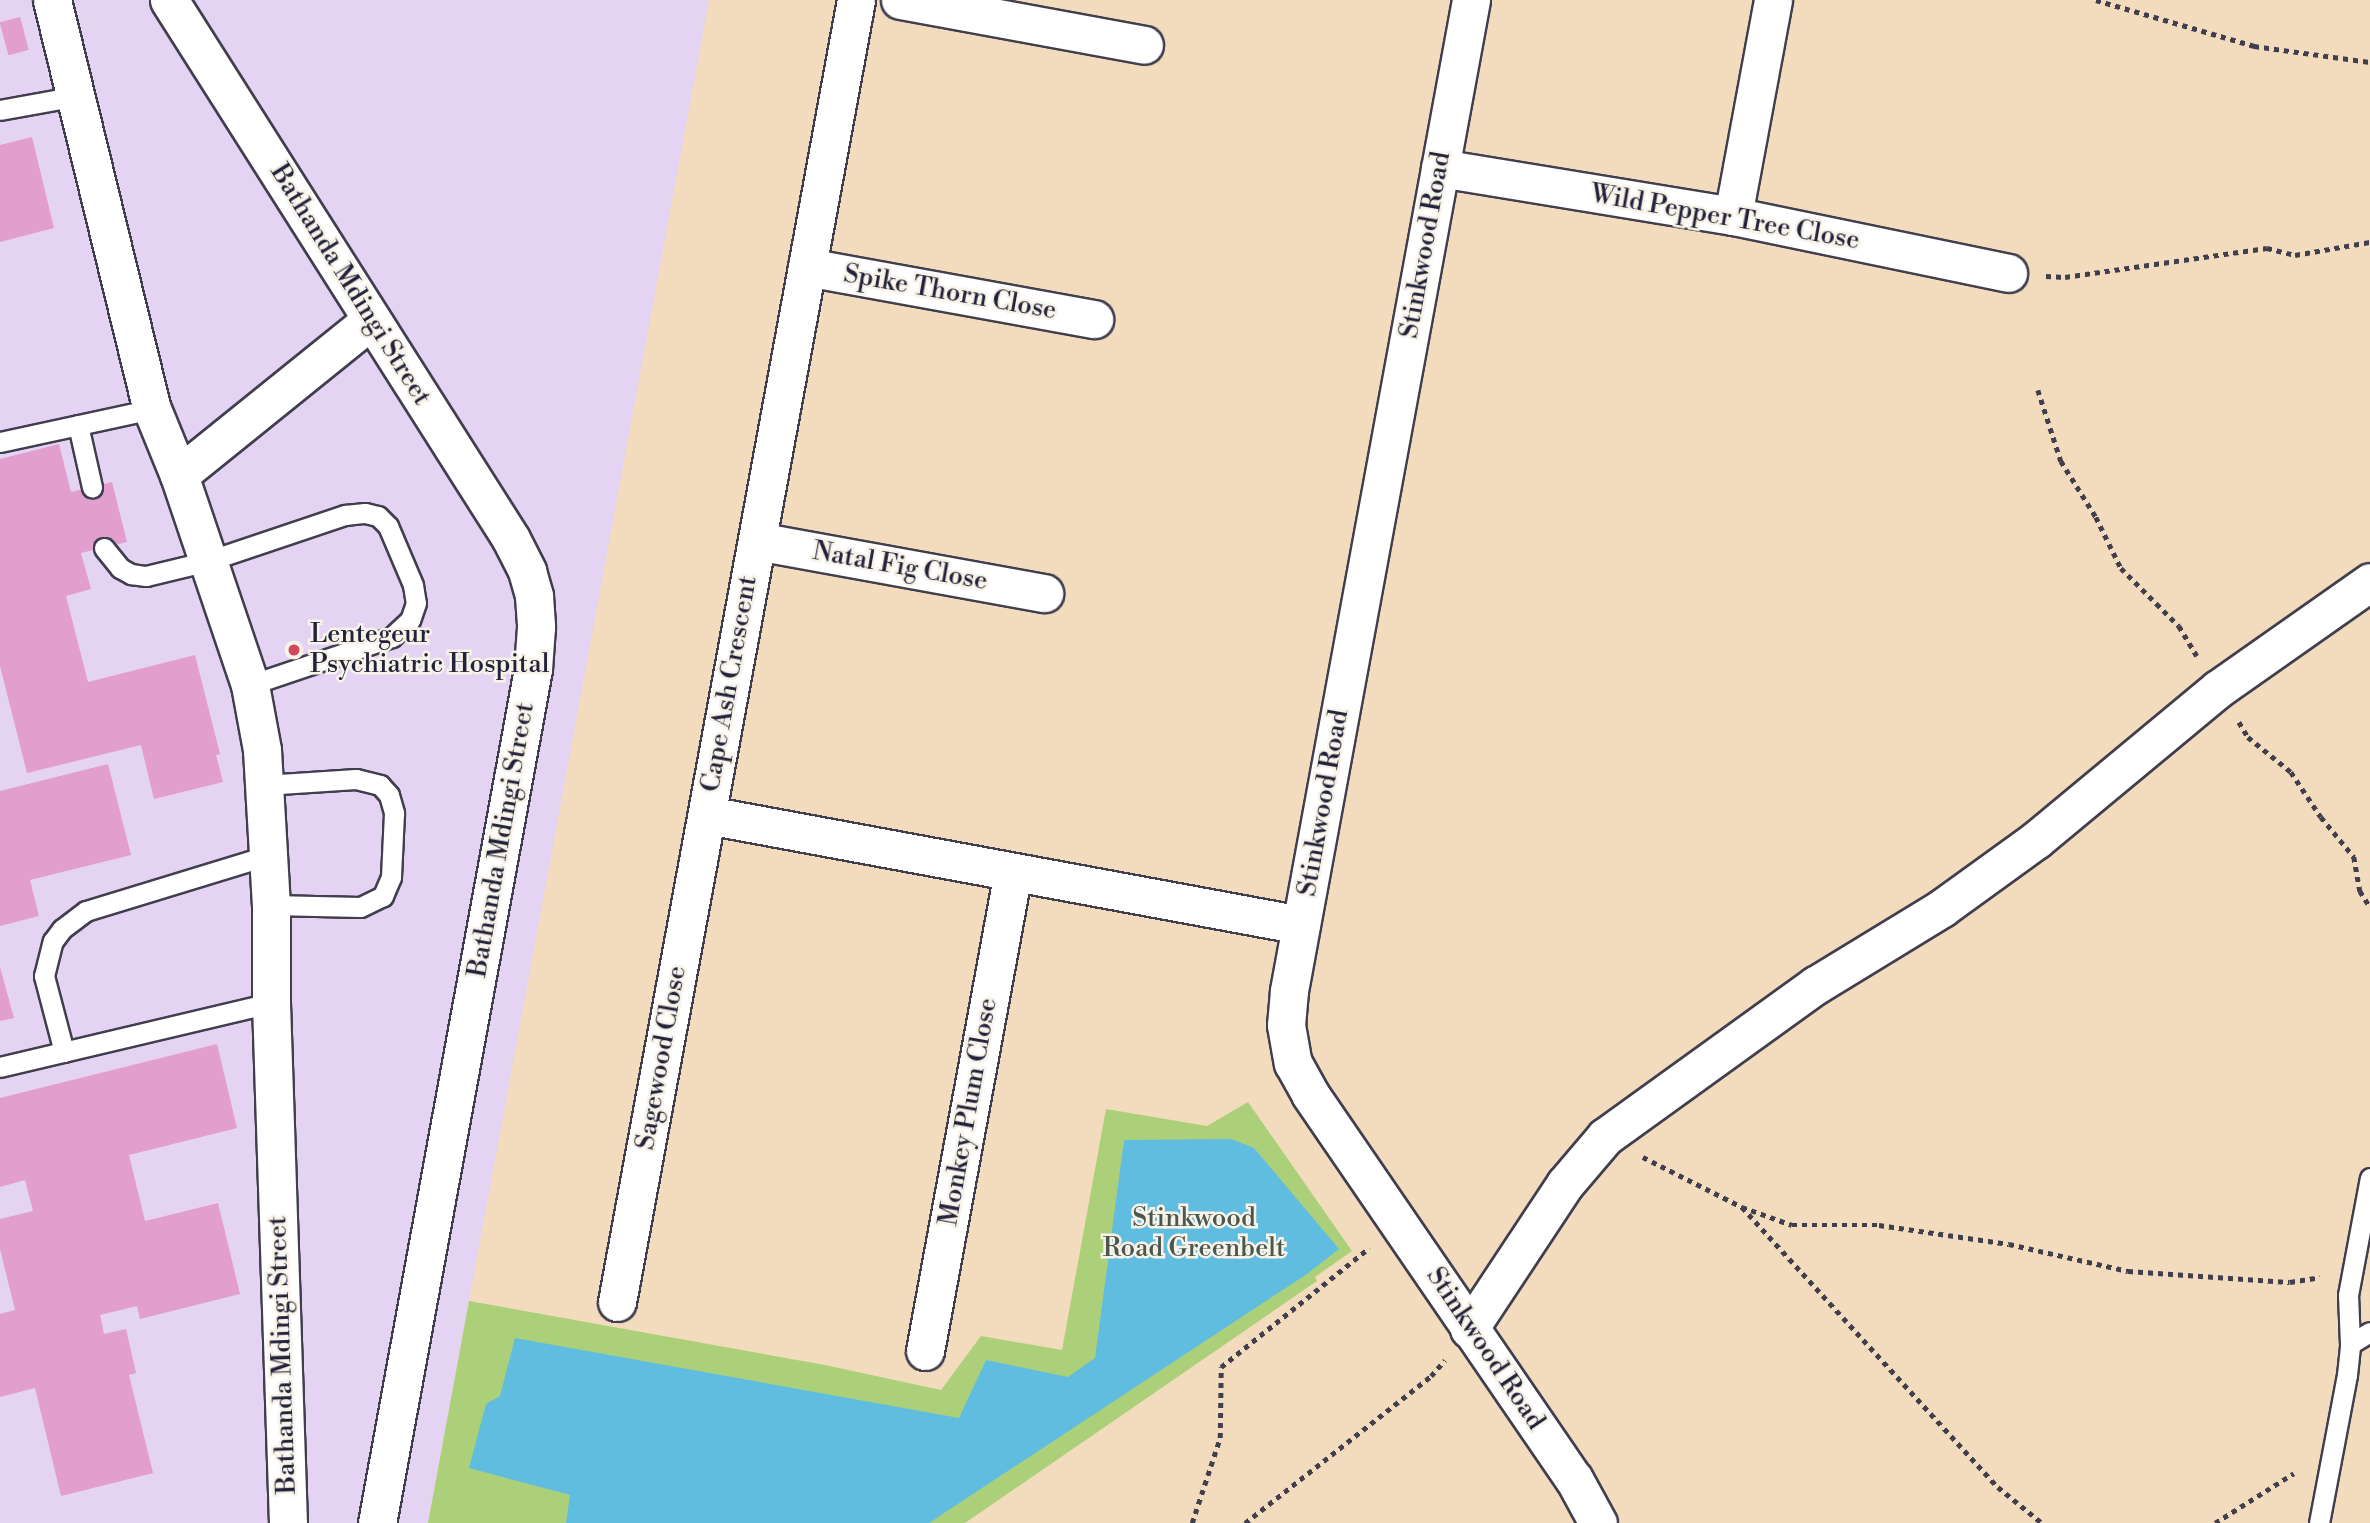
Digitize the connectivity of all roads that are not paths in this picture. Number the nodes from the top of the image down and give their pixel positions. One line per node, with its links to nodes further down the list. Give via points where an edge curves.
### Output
1 (52, 0): 8 (street, Bathanda Mdingi Street)
2 (169, 0): 15 (street, Bathanda Mdingi Street)
3 (856, 0): 12 (street, Cape Ash Crescent)
4 (900, 0): 7 (street)
5 (1471, 0): 10 (street, Stinkwood Road)
6 (1773, 0): 11 (street)
7 (1144, 45)
8 (77, 96): 9 (lane); 16 (street, Bathanda Mdingi Street)
9 (0, 110)
10 (1440, 168): 11 (street, Wild Pepper Tree Close); 32 (street, Stinkwood Road)
11 (1733, 216): 13 (street, Wild Pepper Tree Close)
12 (807, 267): 14 (street, Spike Thorn Close); 21 (street, Cape Ash Crescent)
13 (2008, 273)
14 (1094, 319)
15 (372, 320): 19 (street); 43 (street, Bathanda Mdingi Street, via 511,539 527,570 536,627 533,669)
16 (152, 409): 17 (lane); 19 (street, Bathanda Mdingi Street)
17 (78, 425): 18 (lane); 20 (lane)
18 (0, 442)
19 (179, 475): 23 (street, Bathanda Mdingi Street)
20 (92, 487)
21 (757, 541): 25 (street, Natal Fig Close); 28 (street, Cape Ash Crescent)
22 (104, 548): 23 (lane, via 110,559 131,574 146,576)
23 (208, 561): 26 (street, Bathanda Mdingi Street); 26 (lane, via 345,515 365,513 378,516 388,526 413,585 416,603 410,620 392,637)
24 (2370, 582): 38 (street, via 2218,689 2036,840 1942,908 1816,985 1605,1137 1565,1184)
25 (1044, 593)
26 (250, 685): 27 (street, Bathanda Mdingi Street)
27 (264, 785): 29 (street, Bathanda Mdingi Street); 31 (lane, via 356,779 380,785 390,795 394,813 391,877 383,896 360,907)
28 (706, 815): 30 (street, Cape Ash Crescent); 37 (street, Sagewood Close)
29 (266, 856): 31 (street, Bathanda Mdingi Street); 34 (lane, via 86,911 62,929 52,941 44,976)
30 (1013, 873): 32 (street, Cape Ash Crescent); 41 (street, Monkey Plum Close)
31 (271, 905): 33 (street, Bathanda Mdingi Street)
32 (1301, 925): 38 (street, Stinkwood Road, via 1286,1025 1293,1063)
33 (271, 1003): 34 (lane); 42 (street, Bathanda Mdingi Street)
34 (64, 1052): 35 (lane)
35 (0, 1067)
36 (2370, 1178): 40 (lane, via 2348,1295)
37 (617, 1302)
38 (1469, 1329): 44 (street, Stinkwood Road, via 1574,1479)
39 (2370, 1332): 40 (lane)
40 (2350, 1344): 45 (lane)
41 (925, 1351)
42 (288, 1523)
43 (377, 1523)
44 (1598, 1523)
45 (2319, 1523)

